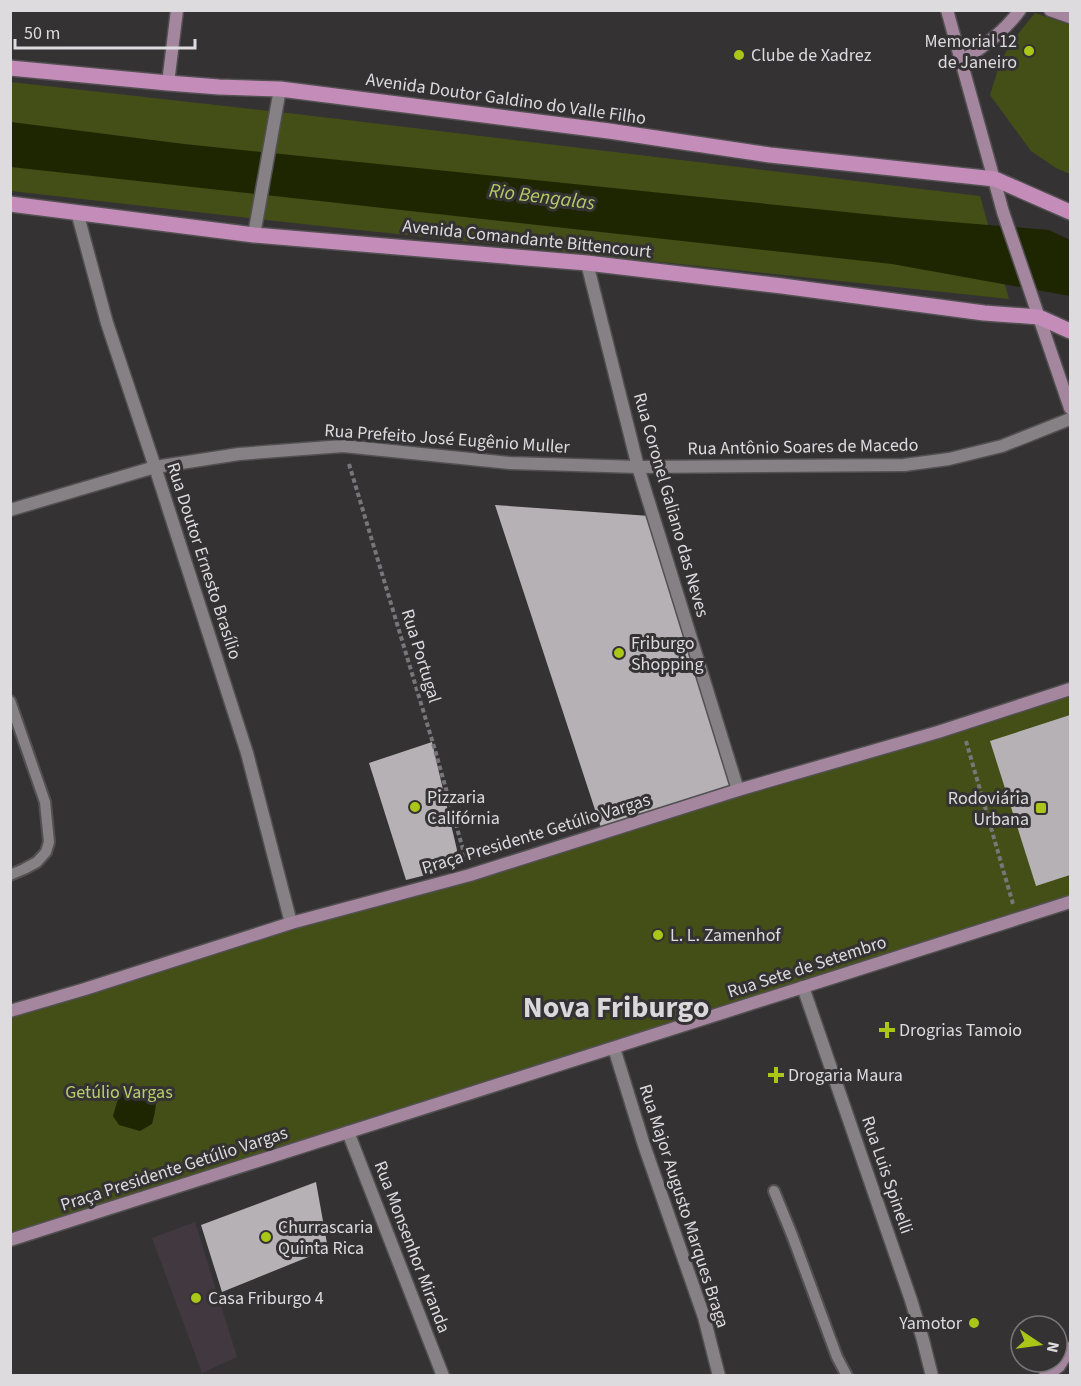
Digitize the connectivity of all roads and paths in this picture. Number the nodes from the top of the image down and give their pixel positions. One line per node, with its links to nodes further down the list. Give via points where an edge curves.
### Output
1 (177, 10): 8 (street)
2 (947, 10): 6 (street)
3 (1020, 10): 6 (street, via 994,38)
4 (1050, 10): 5 (street)
5 (1071, 17)
6 (960, 62): 10 (street)
7 (10, 68): 8 (main road, Avenida Doutor Galdino do Valle Filho)
8 (168, 83): 9 (main road, Avenida Doutor Galdino do Valle Filho)
9 (280, 89): 10 (main road, Avenida Doutor Galdino do Valle Filho, via 770,155); 14 (street)
10 (995, 179): 13 (main road, Avenida Doutor Galdino do Valle Filho); 16 (street)
11 (10, 204): 12 (main road, Avenida Comandante Bittencourt)
12 (77, 212): 14 (main road, Avenida Comandante Bittencourt); 21 (street, Rua Doutor Ernesto Brasílio, via 107,323)
13 (1071, 212)
14 (254, 235): 15 (main road, Avenida Comandante Bittencourt)
15 (587, 263): 16 (main road, Avenida Comandante Bittencourt); 22 (street, Rua Coronel Galiano das Neves)
16 (1039, 317): 17 (main road, Avenida Comandante Bittencourt); 18 (street)
17 (1071, 331)
18 (1071, 408)
19 (1071, 419): 22 (street, Rua Antônio Soares de Macedo, via 1002,446 904,465)
20 (343, 446): 21 (street, Rua Prefeito José Eugênio Muller, via 239,453); 22 (street, Rua Prefeito José Eugênio Muller, via 510,463); 29 (path, Rua Portugal)
21 (155, 467): 23 (street, Rua Prefeito José Eugênio Muller); 32 (street, Rua Doutor Ernesto Brasílio, via 246,753)
22 (638, 468): 27 (street, Rua Coronel Galiano das Neves)
23 (10, 510)
24 (1071, 689): 26 (street, Praça Presidente Getúlio Vargas)
25 (10, 701): 28 (lane, via 45,802 49,842 37,862)
26 (961, 724): 27 (street, Praça Presidente Getúlio Vargas); 31 (path)
27 (738, 790): 29 (street, Praça Presidente Getúlio Vargas)
28 (10, 875)
29 (470, 875): 32 (street, Praça Presidente Getúlio Vargas)
30 (1071, 902): 31 (street, Rua Sete de Setembro)
31 (1017, 919): 33 (street, Rua Sete de Setembro)
32 (291, 923): 34 (street, Praça Presidente Getúlio Vargas)
33 (803, 987): 35 (street, Rua Sete de Setembro); 43 (street, Rua Luis Spinelli, via 911,1300)
34 (10, 1011)
35 (614, 1048): 36 (street, Rua Sete de Setembro); 41 (street, Rua Major Augusto Marques Braga, via 704,1317)
36 (348, 1132): 38 (street, Praça Presidente Getúlio Vargas); 40 (street, Rua Monsenhor Miranda)
37 (774, 1191): 42 (lane)
38 (10, 1240)
39 (1071, 1348): 44 (street, via 1059,1366)
40 (443, 1376)
41 (719, 1376)
42 (847, 1376)
43 (932, 1376)
44 (1045, 1376)

